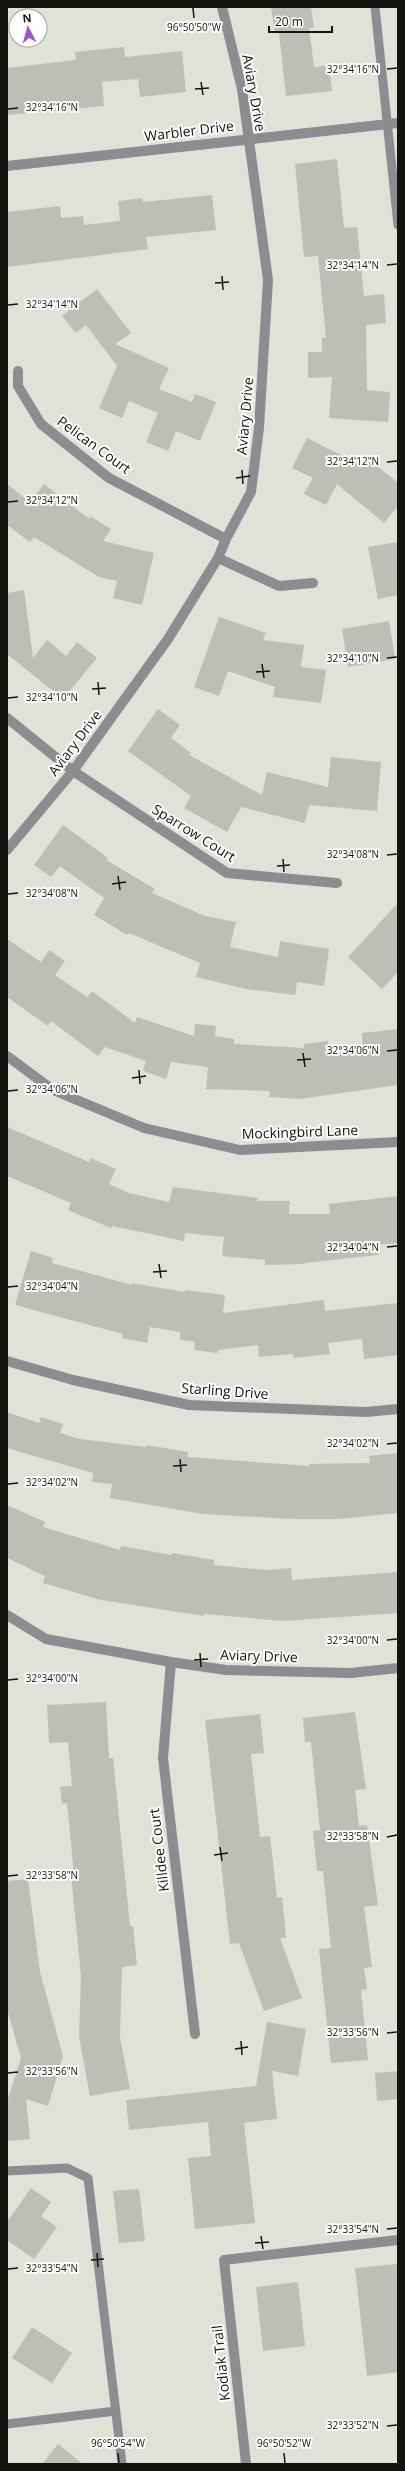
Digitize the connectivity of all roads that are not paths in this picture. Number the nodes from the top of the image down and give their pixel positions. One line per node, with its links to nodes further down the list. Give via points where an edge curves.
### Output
1 (222, 7): 5 (street, Aviary Drive, via 242,89)
2 (374, 7): 4 (lane)
3 (398, 123): 4 (street, Warbler Drive)
4 (386, 124): 5 (street, Warbler Drive); 7 (lane)
5 (248, 138): 6 (street, Warbler Drive); 9 (street, Aviary Drive, via 268,280 259,428 251,492)
6 (7, 166)
7 (398, 224)
8 (18, 371): 9 (street, Pelican Court, via 18,386 41,424 109,478)
9 (226, 538): 10 (street, Aviary Drive)
10 (218, 558): 11 (street, via 279,586); 13 (street, Aviary Drive, via 168,639)
11 (313, 584)
12 (7, 718): 13 (street, Sparrow Court)
13 (72, 771): 14 (street, Aviary Drive); 15 (street, Sparrow Court, via 228,873)
14 (7, 850)
15 (337, 884)
16 (7, 1056): 17 (street, Mockingbird Lane, via 53,1090 144,1128 240,1150)
17 (398, 1142)
18 (7, 1361): 19 (street, Starling Drive, via 73,1380 189,1405 366,1412)
19 (398, 1409)
20 (7, 1615): 21 (street, Aviary Drive, via 46,1639)
21 (171, 1662): 22 (street, Aviary Drive, via 226,1670 351,1673); 23 (street, Killdee Court, via 163,1758)
22 (398, 1668)
23 (194, 2034)
24 (7, 2171): 26 (lane, via 67,2168 88,2178)
25 (398, 2240): 29 (street, Kodiak Trail, via 224,2260)
26 (116, 2411): 27 (lane); 28 (lane)
27 (7, 2424)
28 (122, 2464)
29 (246, 2464)

